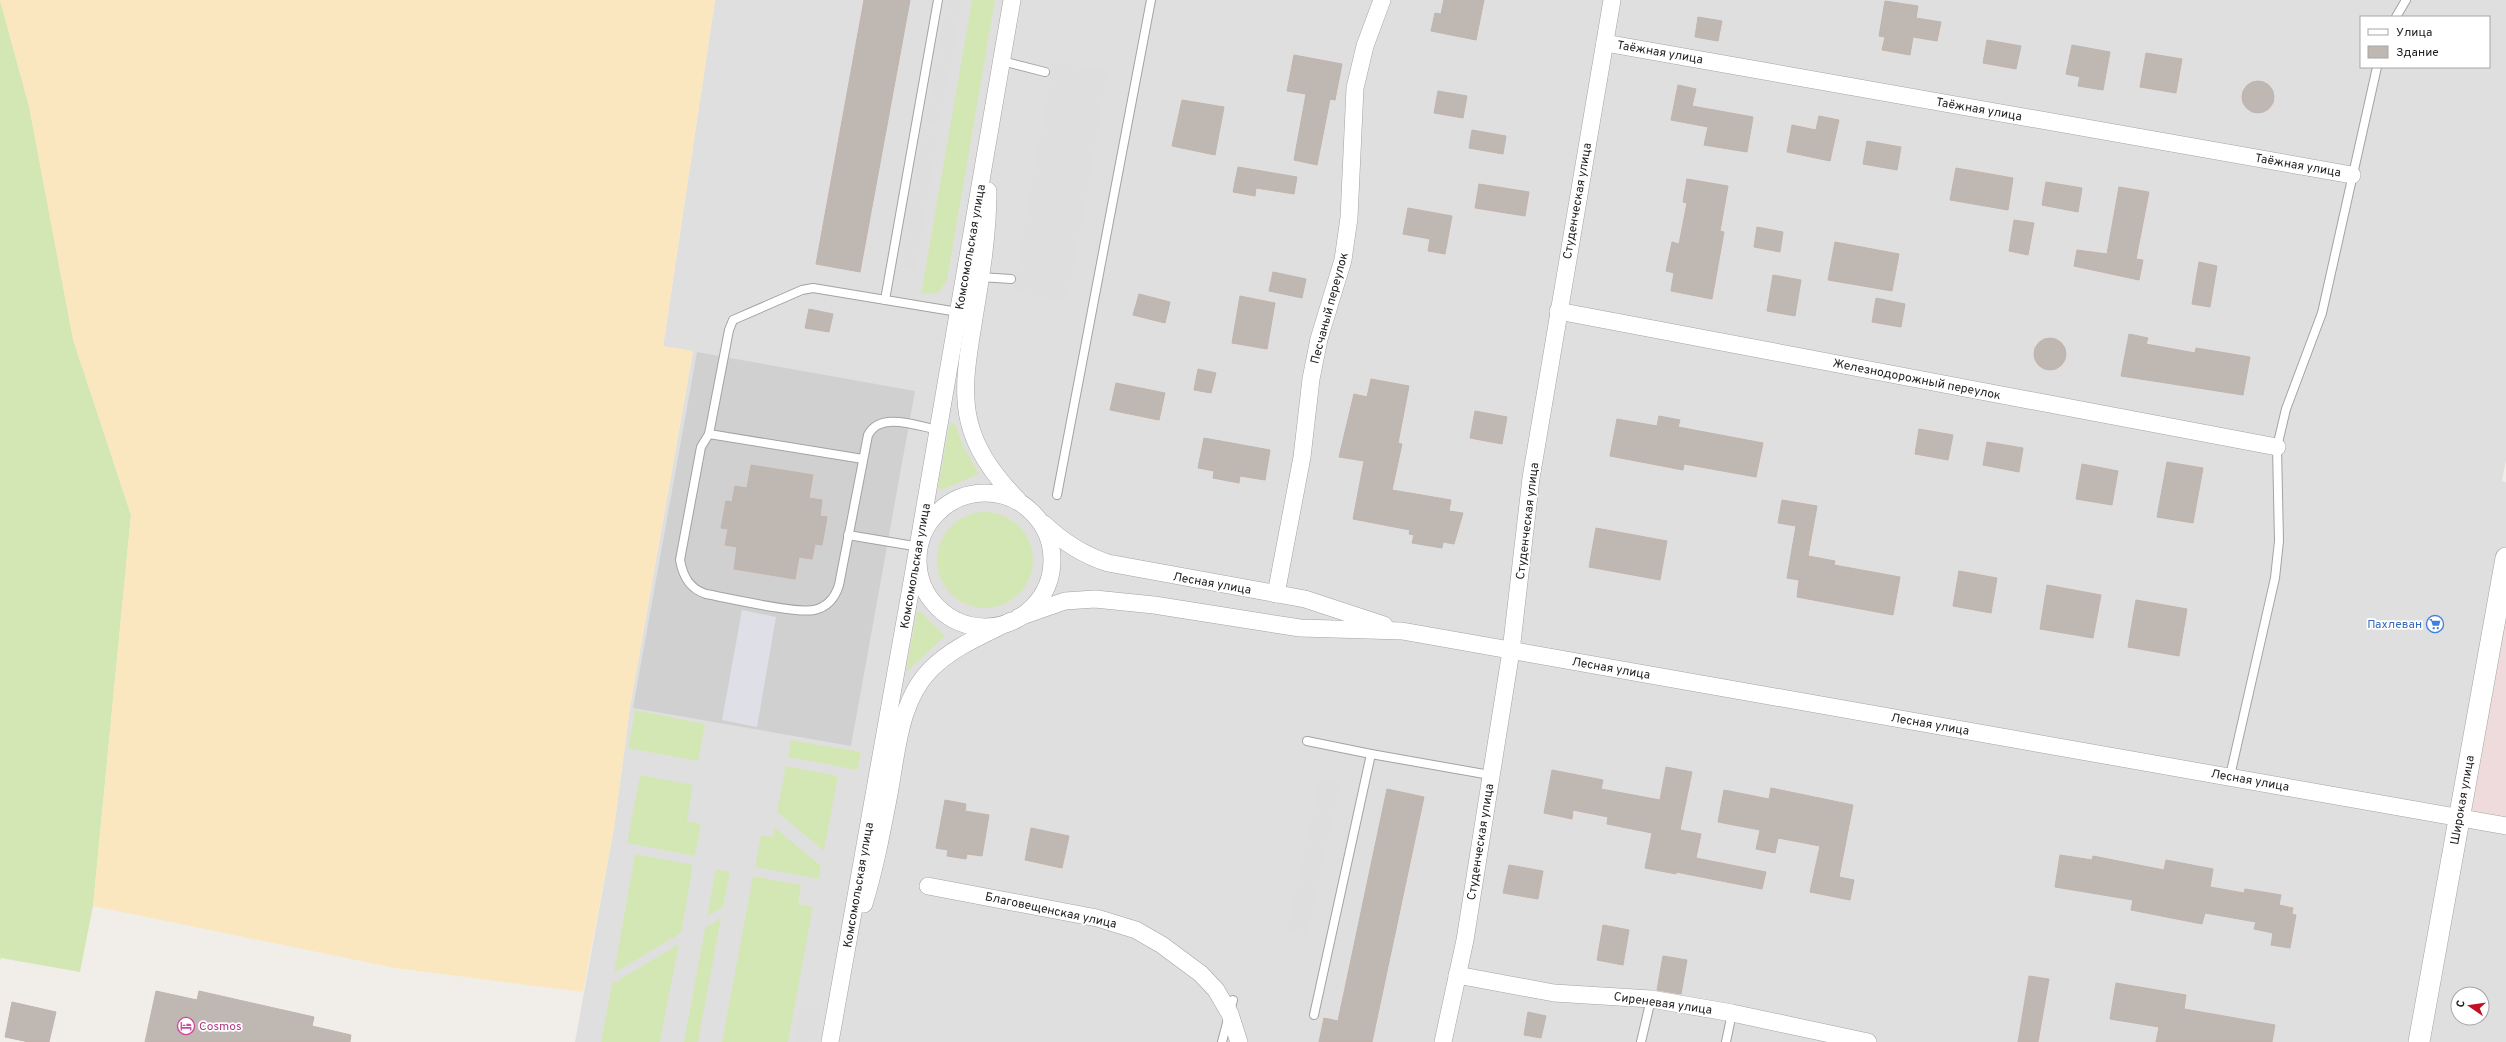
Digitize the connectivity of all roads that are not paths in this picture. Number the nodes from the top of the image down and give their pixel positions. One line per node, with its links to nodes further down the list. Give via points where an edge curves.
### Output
1 (938, 0): 16 (lane)
2 (1012, 0): 9 (street, Комсомольская улица)
3 (1150, 0): 23 (lane)
4 (1382, 0): 28 (street, Песчаный переулок, via 1365,46 1355,88 1349,218 1343,260 1319,339 1312,373 1302,457)
5 (1612, 0): 8 (street, Студенческая улица)
6 (2406, 0): 7 (lane)
7 (2397, 16)
8 (1605, 43): 13 (street, Таёжная улица); 17 (street, Студенческая улица)
9 (1002, 60): 11 (lane); 12 (street, Комсомольская улица)
10 (2377, 68): 13 (lane)
11 (1045, 72)
12 (987, 145): 14 (street, Комсомольская улица, via 987,238); 18 (street, Комсомольская улица)
13 (2352, 175): 21 (lane, via 2322,313 2286,409)
14 (980, 277): 15 (lane); 24 (street, Комсомольская улица, via 967,365 966,400 969,422 981,452 990,466)
15 (1011, 279)
16 (885, 300): 18 (lane); 20 (lane, via 813,288 802,290 733,320)
17 (1558, 310): 21 (street, Железнодорожный переулок); 31 (street, Студенческая улица, via 1531,478)
18 (958, 312): 19 (street, Комсомольская улица)
19 (938, 430): 22 (lane, via 883,422 871,429); 26 (street, Комсомольская улица)
20 (709, 434): 22 (lane); 25 (lane, via 700,447 680,560 684,575 694,588 706,594 799,610 824,607 836,595)
21 (2277, 447): 35 (lane, via 2279,541 2275,578)
22 (863, 459): 25 (lane)
23 (1057, 495)
24 (1031, 512): 26 (street, via 1015,500 998,495 963,497 937,514 927,528); 28 (street, Лесная улица, via 1067,544 1096,559); 29 (street, via 1044,528 1049,540 1051,566 1041,596 1030,609)
25 (848, 535): 26 (lane)
26 (919, 549): 29 (street, via 920,575 927,592 947,615 963,623 981,626); 40 (street, Комсомольская улица)
27 (2506, 558): 36 (street, Широкая улица)
28 (1276, 594): 30 (street, Лесная улица, via 1305,599)
29 (1015, 619): 30 (street, Лесная улица, via 1065,601 1095,599 1154,605 1300,628); 40 (street, Комсомольская улица, via 951,652 930,670 912,695 901,730 874,872)
30 (1402, 631): 31 (street, Лесная улица)
31 (1511, 651): 34 (street, Студенческая улица); 35 (street, Лесная улица)
32 (1307, 741): 33 (lane)
33 (1372, 754): 34 (lane); 44 (lane)
34 (1490, 775): 39 (street, Студенческая улица)
35 (2230, 776): 36 (street, Лесная улица)
36 (2459, 817): 37 (street, Лесная улица); 52 (street, Широкая улица)
37 (2506, 826)
38 (928, 886): 42 (street, Благовещенская улица, via 1097,918 1136,930 1162,945 1201,974)
39 (1457, 975): 41 (street, Сиреневая улица, via 1548,992); 48 (street, Студенческая улица)
40 (840, 987): 45 (street, Комсомольская улица)
41 (1651, 999): 43 (street, Сиреневая улица); 49 (lane)
42 (1231, 1007): 46 (lane); 47 (street, Благовещенская улица)
43 (1732, 1013): 50 (lane); 51 (street, Сиреневая улица)
44 (1314, 1015)
45 (830, 1042)
46 (1222, 1042)
47 (1239, 1042)
48 (1443, 1042)
49 (1641, 1042)
50 (1726, 1042)
51 (1868, 1042)
52 (2419, 1042)

